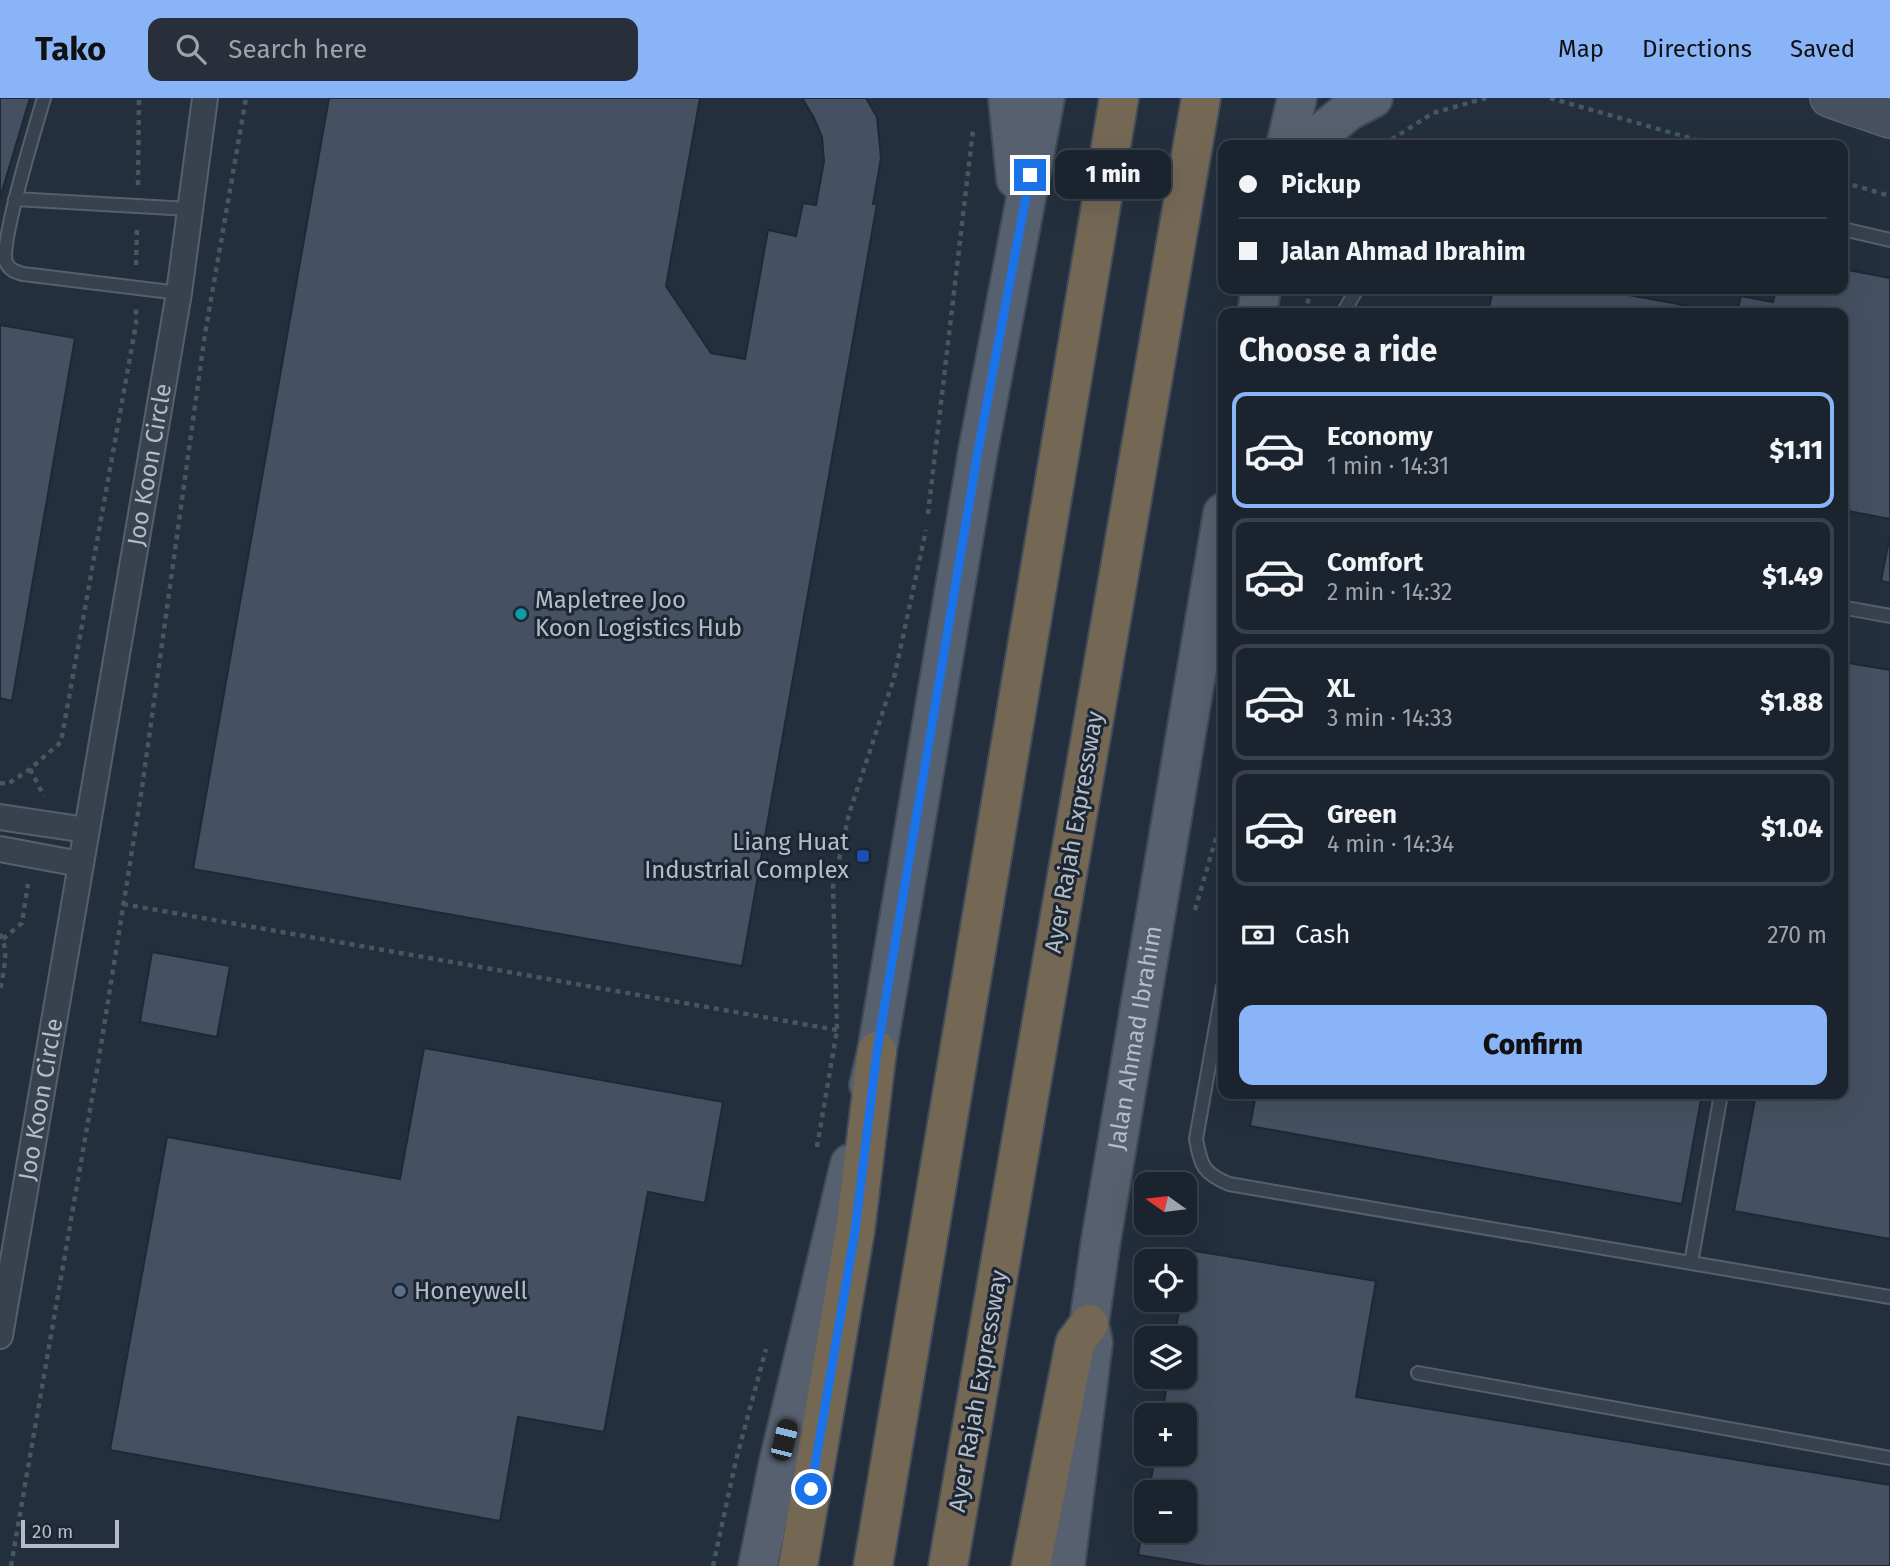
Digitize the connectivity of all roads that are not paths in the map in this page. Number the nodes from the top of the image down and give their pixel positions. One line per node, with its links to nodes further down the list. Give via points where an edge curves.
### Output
1 (44, 98): 15 (lane)
2 (205, 98): 16 (street, Joo Koon Circle)
3 (1008, 98): 17 (main road)
4 (1045, 98): 17 (main road)
5 (1119, 98): 39 (highway)
6 (1270, 98): 12 (main road)
7 (1297, 98): 13 (main road)
8 (1373, 98): 14 (main road, via 1348,111)
9 (1829, 98): 11 (main road)
10 (1199, 110): 40 (highway, Ayer Rajah Expressway)
11 (1890, 118)
12 (1277, 140)
13 (1287, 140)
14 (1313, 140)
15 (15, 200): 16 (lane); 20 (lane, via 4,252 6,264 13,270)
16 (189, 209): 20 (street, Joo Koon Circle)
17 (1020, 227): 29 (main road)
18 (1848, 230): 19 (lane)
19 (1890, 240)
20 (179, 293): 25 (street, Joo Koon Circle)
21 (1218, 543): 33 (main road, Jalan Ahmad Ibrahim)
22 (1848, 608): 23 (lane)
23 (1890, 616)
24 (0, 817): 25 (street)
25 (86, 831): 27 (street, Joo Koon Circle)
26 (0, 849): 27 (street)
27 (80, 864): 34 (street, Joo Koon Circle)
28 (1218, 1015): 31 (lane, via 1196,1139 1200,1161 1210,1176 1229,1184)
29 (877, 1051): 37 (main road); 38 (highway, via 855,1231)
30 (1720, 1099): 31 (lane)
31 (1691, 1263): 32 (lane)
32 (1890, 1297)
33 (1089, 1324): 41 (highway, via 1075,1343); 42 (main road, Jalan Ahmad Ibrahim, via 1093,1342)
34 (0, 1336)
35 (1418, 1373): 36 (lane)
36 (1890, 1458)
37 (758, 1566)
38 (798, 1566)
39 (873, 1566)
40 (948, 1566)
41 (1031, 1566)
42 (1065, 1566)

